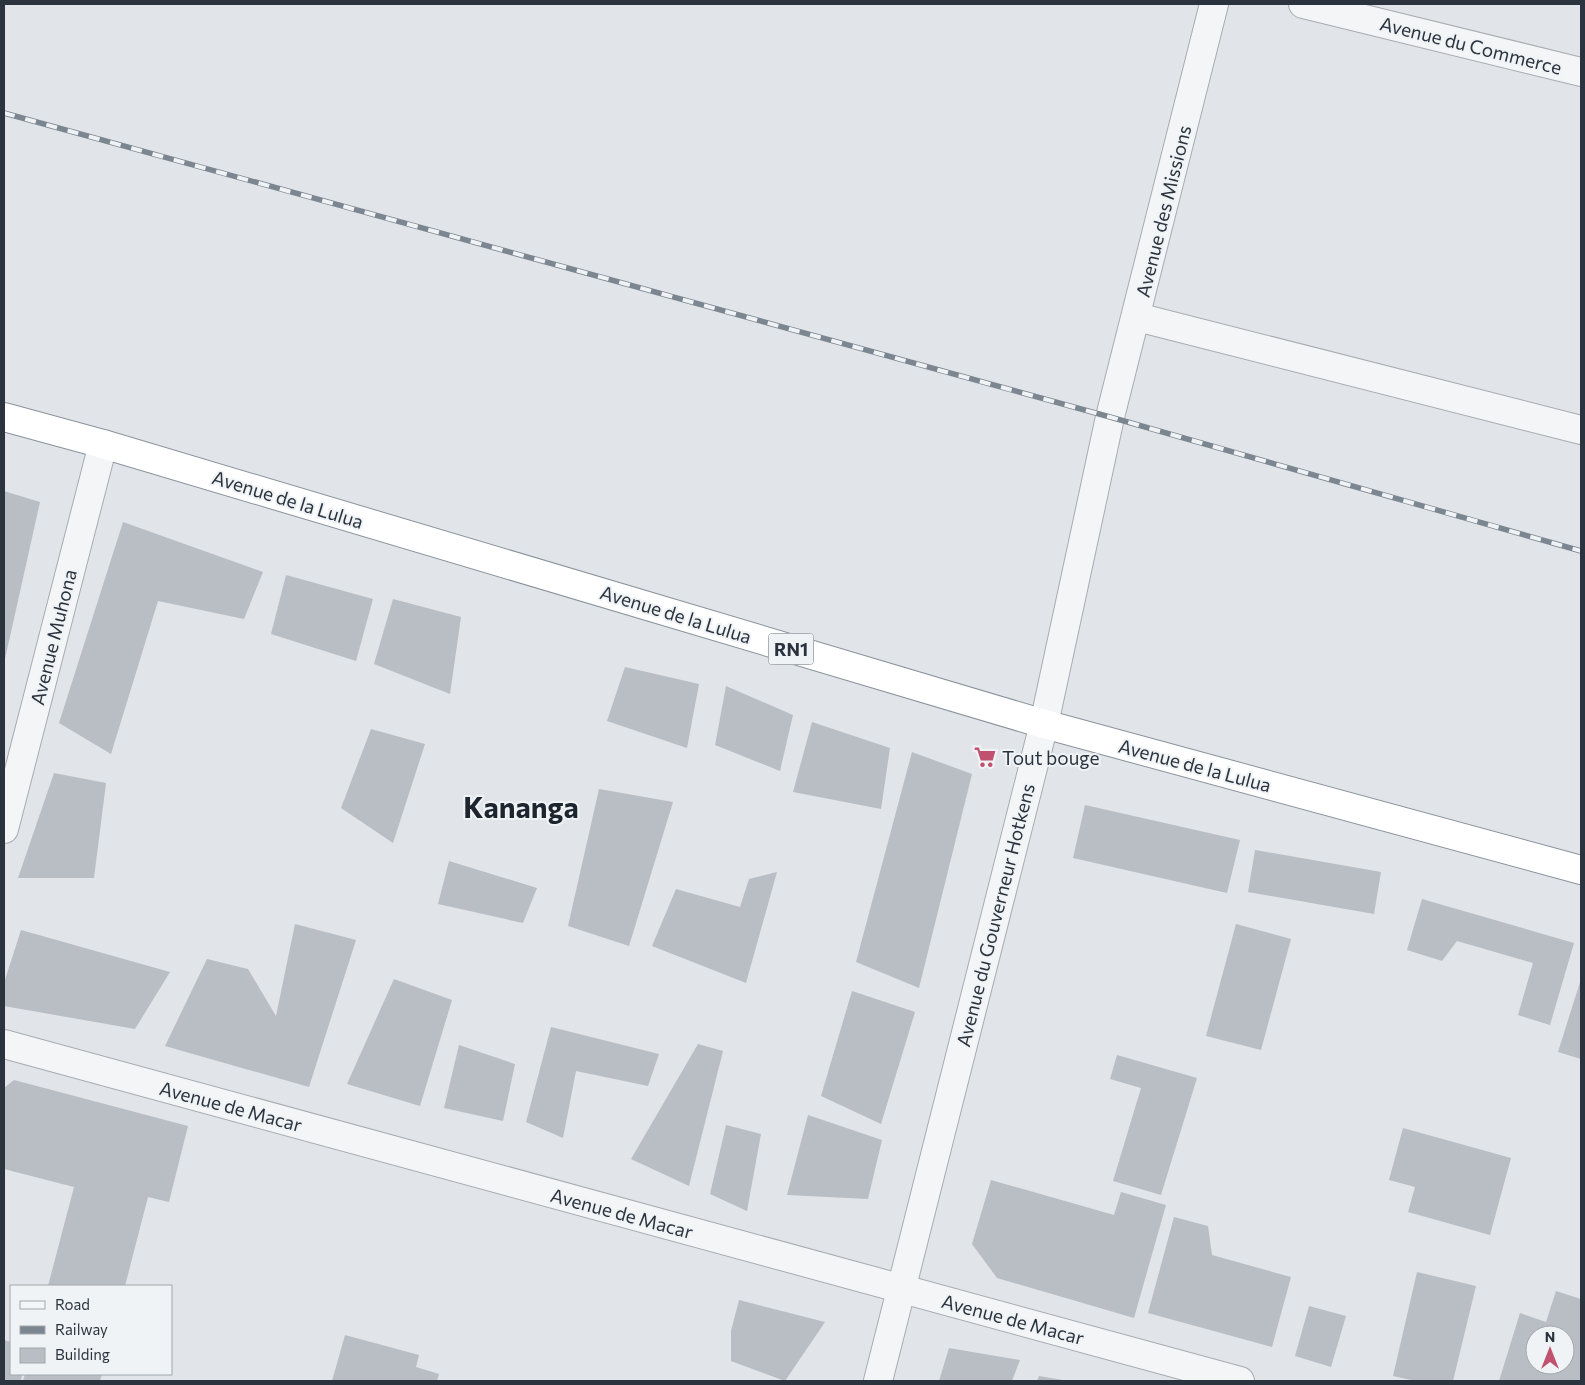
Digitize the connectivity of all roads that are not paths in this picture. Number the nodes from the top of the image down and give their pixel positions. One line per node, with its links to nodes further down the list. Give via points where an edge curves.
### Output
1 (1214, 4): 4 (street, Avenue des Missions)
2 (1302, 4): 3 (street, Avenue du Commerce)
3 (1581, 72)
4 (1137, 317): 6 (street, Avenue des Missions); 7 (street)
5 (4, 417): 8 (highway, Avenue de la Lulua / RN1)
6 (1110, 417): 9 (street, Avenue du Gouverneur Hotkens)
7 (1581, 430)
8 (103, 444): 9 (highway, Avenue de la Lulua / RN1); 10 (street, Avenue Muhona)
9 (1044, 724): 11 (highway, Avenue de la Lulua / RN1); 13 (street, Avenue du Gouverneur Hotkens)
10 (4, 829)
11 (1581, 870)
12 (4, 1044): 13 (street, Avenue de Macar)
13 (901, 1289): 14 (street, Avenue du Gouverneur Hotkens); 15 (street, Avenue de Macar)
14 (878, 1381)
15 (1240, 1381)

